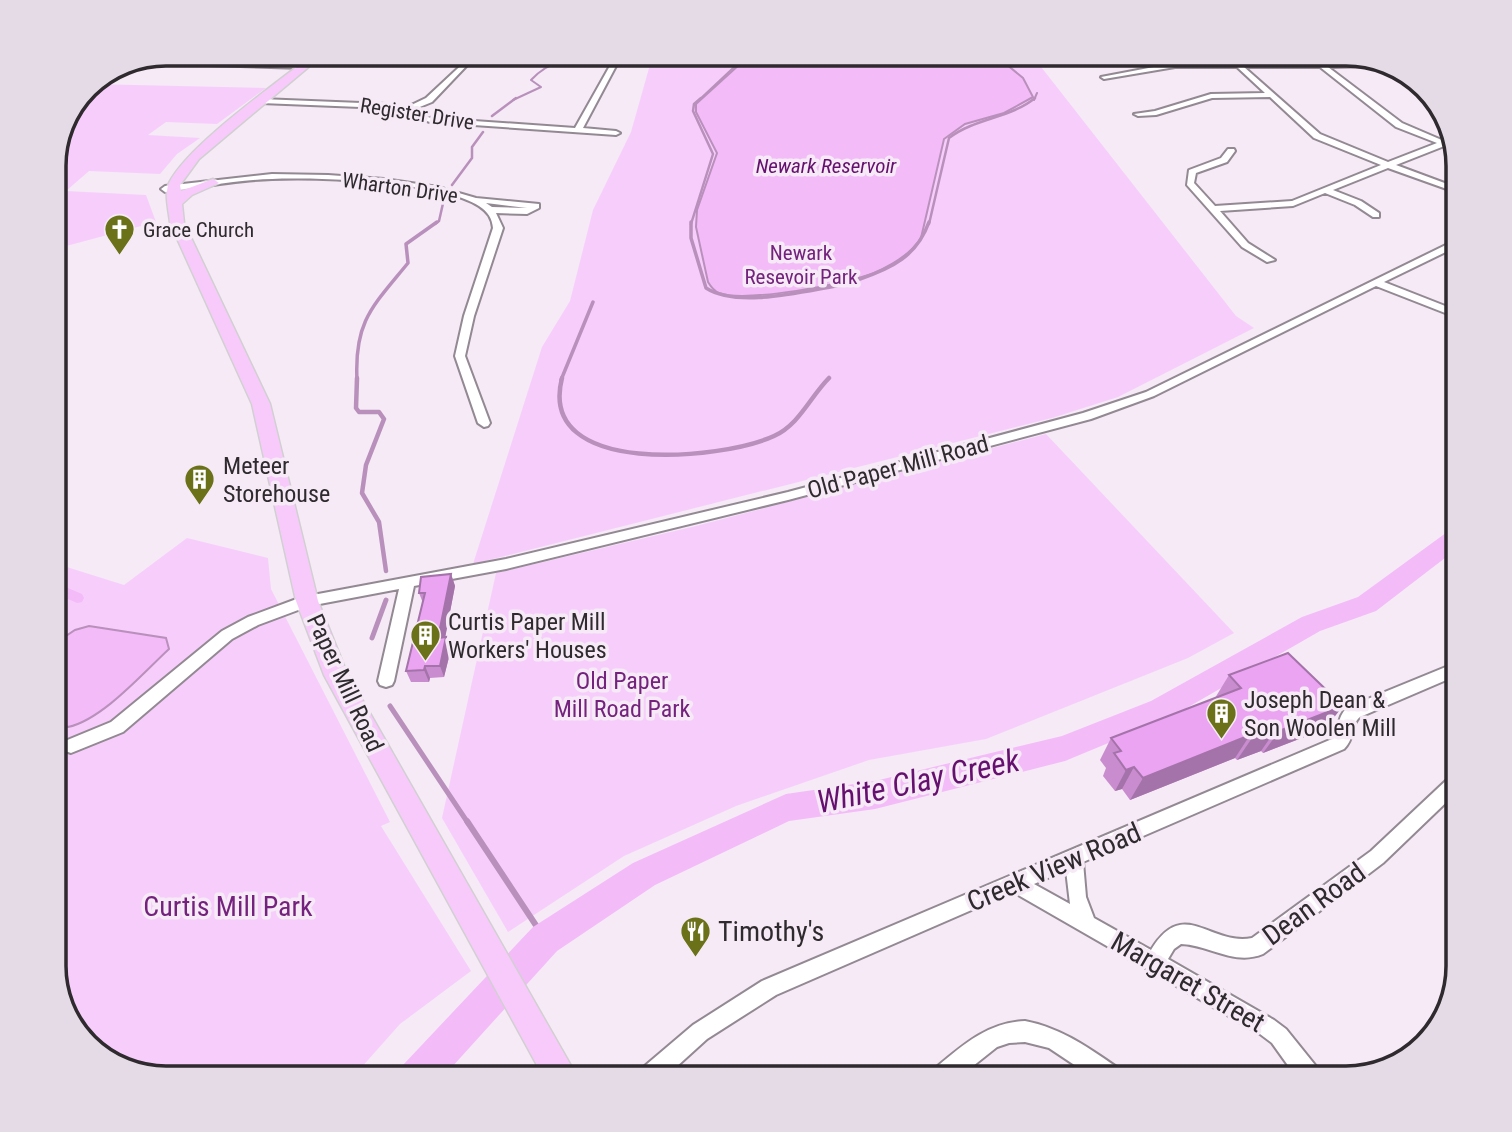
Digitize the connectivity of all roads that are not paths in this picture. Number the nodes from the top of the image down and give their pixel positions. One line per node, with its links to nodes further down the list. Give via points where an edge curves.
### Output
1 (304, 66): 9 (main road)
2 (463, 66): 10 (street, via 429,100)
3 (613, 66): 12 (street)
4 (1161, 66): 7 (street)
5 (1238, 66): 8 (street)
6 (1322, 66): 14 (street, via 1399,125)
7 (1104, 77)
8 (1270, 95): 11 (street, via 1211,96); 17 (street, via 1325,140)
9 (259, 103): 10 (street, Register Drive); 19 (main road, via 195,156); 19 (main road, via 188,156 173,171)
10 (405, 111): 12 (street, Register Drive, via 430,120)
11 (1138, 114)
12 (577, 132): 13 (street, Register Drive)
13 (615, 133)
14 (1441, 139)
15 (1442, 143): 17 (street)
16 (1231, 151): 23 (street, via 1229,157 1189,175)
17 (1387, 166): 20 (street); 21 (street)
18 (214, 183): 19 (main road); 22 (street, Wharton Drive, via 321,177 432,189); 25 (main road, via 187,192)
19 (173, 184): 25 (main road, Paper Mill Road, via 164,207 170,221)
20 (1446, 187)
21 (1327, 191): 23 (street, via 1281,205); 26 (street)
22 (474, 199): 24 (street, Wharton Drive); 24 (street, via 536,206 527,211)
23 (1213, 209): 28 (street, via 1245,245)
24 (489, 210): 31 (street, Wharton Drive, via 498,229 460,356)
25 (175, 214): 33 (main road, Paper Mill Road, via 261,404)
26 (1376, 215)
27 (1446, 248): 29 (street, Old Paper Mill Road)
28 (1270, 260)
29 (1375, 282): 30 (street); 32 (street, Old Paper Mill Road, via 1150,394 1067,422 710,515 506,564)
30 (1446, 310)
31 (484, 424)
32 (408, 582): 33 (street, Old Paper Mill Road); 35 (street)
33 (307, 601): 36 (street, Old Paper Mill Road, via 227,635 117,727); 42 (main road, Paper Mill Road, via 348,701)
34 (1446, 673): 38 (street, Creek View Road, via 1354,712 1347,718 1345,737 1338,744)
35 (386, 681)
36 (71, 746)
37 (1446, 791): 41 (street, Dean Road, via 1377,857 1256,947 1245,951 1204,936 1178,934)
38 (1074, 858): 39 (street, Creek View Road); 40 (street, Margaret Street, via 1077,897)
39 (1015, 883): 40 (street, Margaret Street); 43 (street, Creek View Road, via 769,988 722,1016)
40 (1087, 924): 41 (street, Margaret Street)
41 (1154, 962): 46 (street, Margaret Street, via 1267,1027)
42 (555, 1065)
43 (662, 1066)
44 (956, 1066): 45 (street, via 990,1038 1021,1031 1059,1041)
45 (1095, 1066)
46 (1302, 1066)

